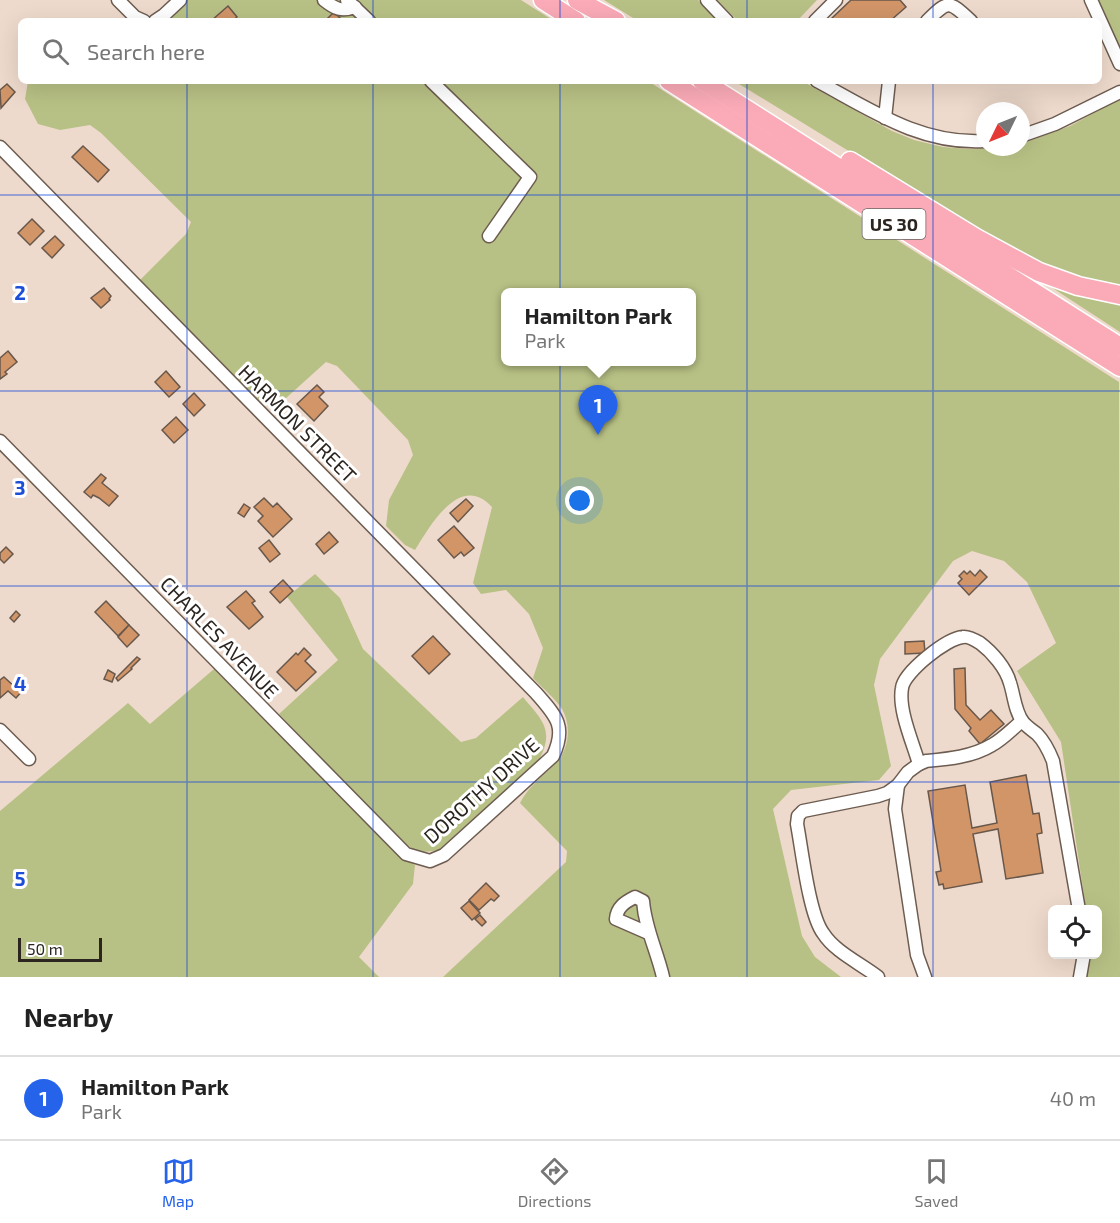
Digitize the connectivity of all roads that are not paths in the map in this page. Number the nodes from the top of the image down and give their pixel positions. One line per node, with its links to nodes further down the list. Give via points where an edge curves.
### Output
1 (118, 0): 10 (street)
2 (180, 0): 11 (street)
3 (324, 0): 9 (street, via 345,11)
4 (543, 0): 13 (highway)
5 (577, 0): 14 (highway); 15 (highway)
6 (706, 0): 16 (street)
7 (836, 0): 17 (street)
8 (1091, 0): 20 (street)
9 (351, 4): 12 (street)
10 (140, 18)
11 (160, 18)
12 (366, 18)
13 (571, 18)
14 (604, 18)
15 (610, 18)
16 (724, 18)
17 (818, 18)
18 (930, 18): 19 (street, via 948,3)
19 (968, 18)
20 (1099, 18)
21 (1102, 24): 22 (street)
22 (1120, 64)
23 (434, 84): 34 (street, via 530,177)
24 (674, 84): 37 (highway, US 30)
25 (707, 84): 36 (highway, US 30)
26 (726, 84): 35 (highway, via 1010,257 1054,279)
27 (823, 84): 30 (street)
28 (889, 84): 30 (street)
29 (1120, 92): 31 (street)
30 (885, 118): 32 (street, via 933,137)
31 (1030, 133)
32 (976, 141)
33 (0, 147): 41 (street, HARMON STREET, via 536,693 554,713)
34 (489, 236)
35 (1120, 295)
36 (1120, 347)
37 (1120, 367)
38 (0, 441): 45 (street, CHARLES AVENUE, via 385,834)
39 (1022, 721): 43 (street, via 981,751); 43 (street, via 1010,680 996,659 969,638 955,639 924,659 902,684 903,707); 46 (street, via 1039,736 1053,761)
40 (0, 730): 42 (street)
41 (560, 731): 45 (street, DOROTHY DRIVE, via 553,756 444,855 430,861)
42 (29, 759)
43 (919, 764): 44 (street)
44 (898, 784): 50 (street, via 878,796 803,811 797,824 815,918 822,933); 51 (street, via 895,809 916,955)
45 (414, 857)
46 (1078, 905)
47 (648, 933): 49 (street)
48 (1083, 959): 52 (street)
49 (663, 977)
50 (878, 977)
51 (925, 977)
52 (1080, 977)

